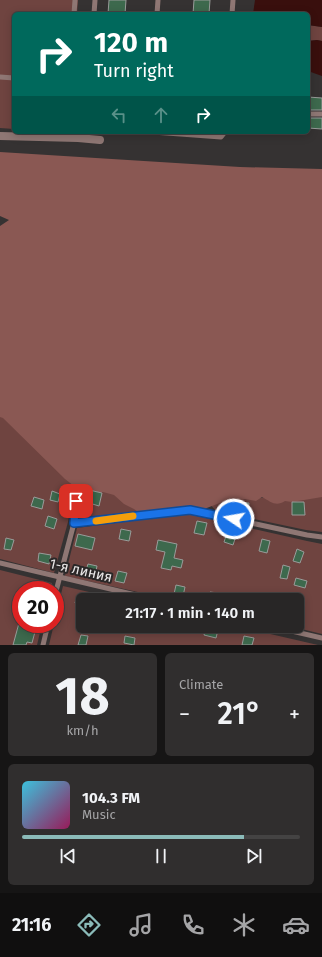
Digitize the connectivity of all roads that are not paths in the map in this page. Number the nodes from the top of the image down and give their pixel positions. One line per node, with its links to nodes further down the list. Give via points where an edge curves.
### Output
1 (75, 0): 5 (lane)
2 (95, 0): 6 (lane)
3 (158, 0): 7 (lane)
4 (233, 0): 8 (lane)
5 (74, 12)
6 (94, 12)
7 (157, 12)
8 (232, 12)
9 (0, 77): 10 (lane)
10 (12, 78)
11 (310, 114): 12 (lane)
12 (322, 114)
13 (180, 134): 14 (lane, via 221,137)
14 (223, 134)
15 (0, 136): 16 (street)
16 (100, 140)
17 (76, 501): 18 (lane)
18 (74, 523): 19 (lane, via 190,510); 21 (lane)
19 (322, 537)
20 (0, 563): 21 (lane, 1-я линия)
21 (59, 578): 22 (lane); 23 (lane, 1-я линия)
22 (58, 581)
23 (126, 593)
24 (46, 633): 27 (lane)
25 (300, 633): 26 (lane)
26 (322, 638)
27 (43, 645)

